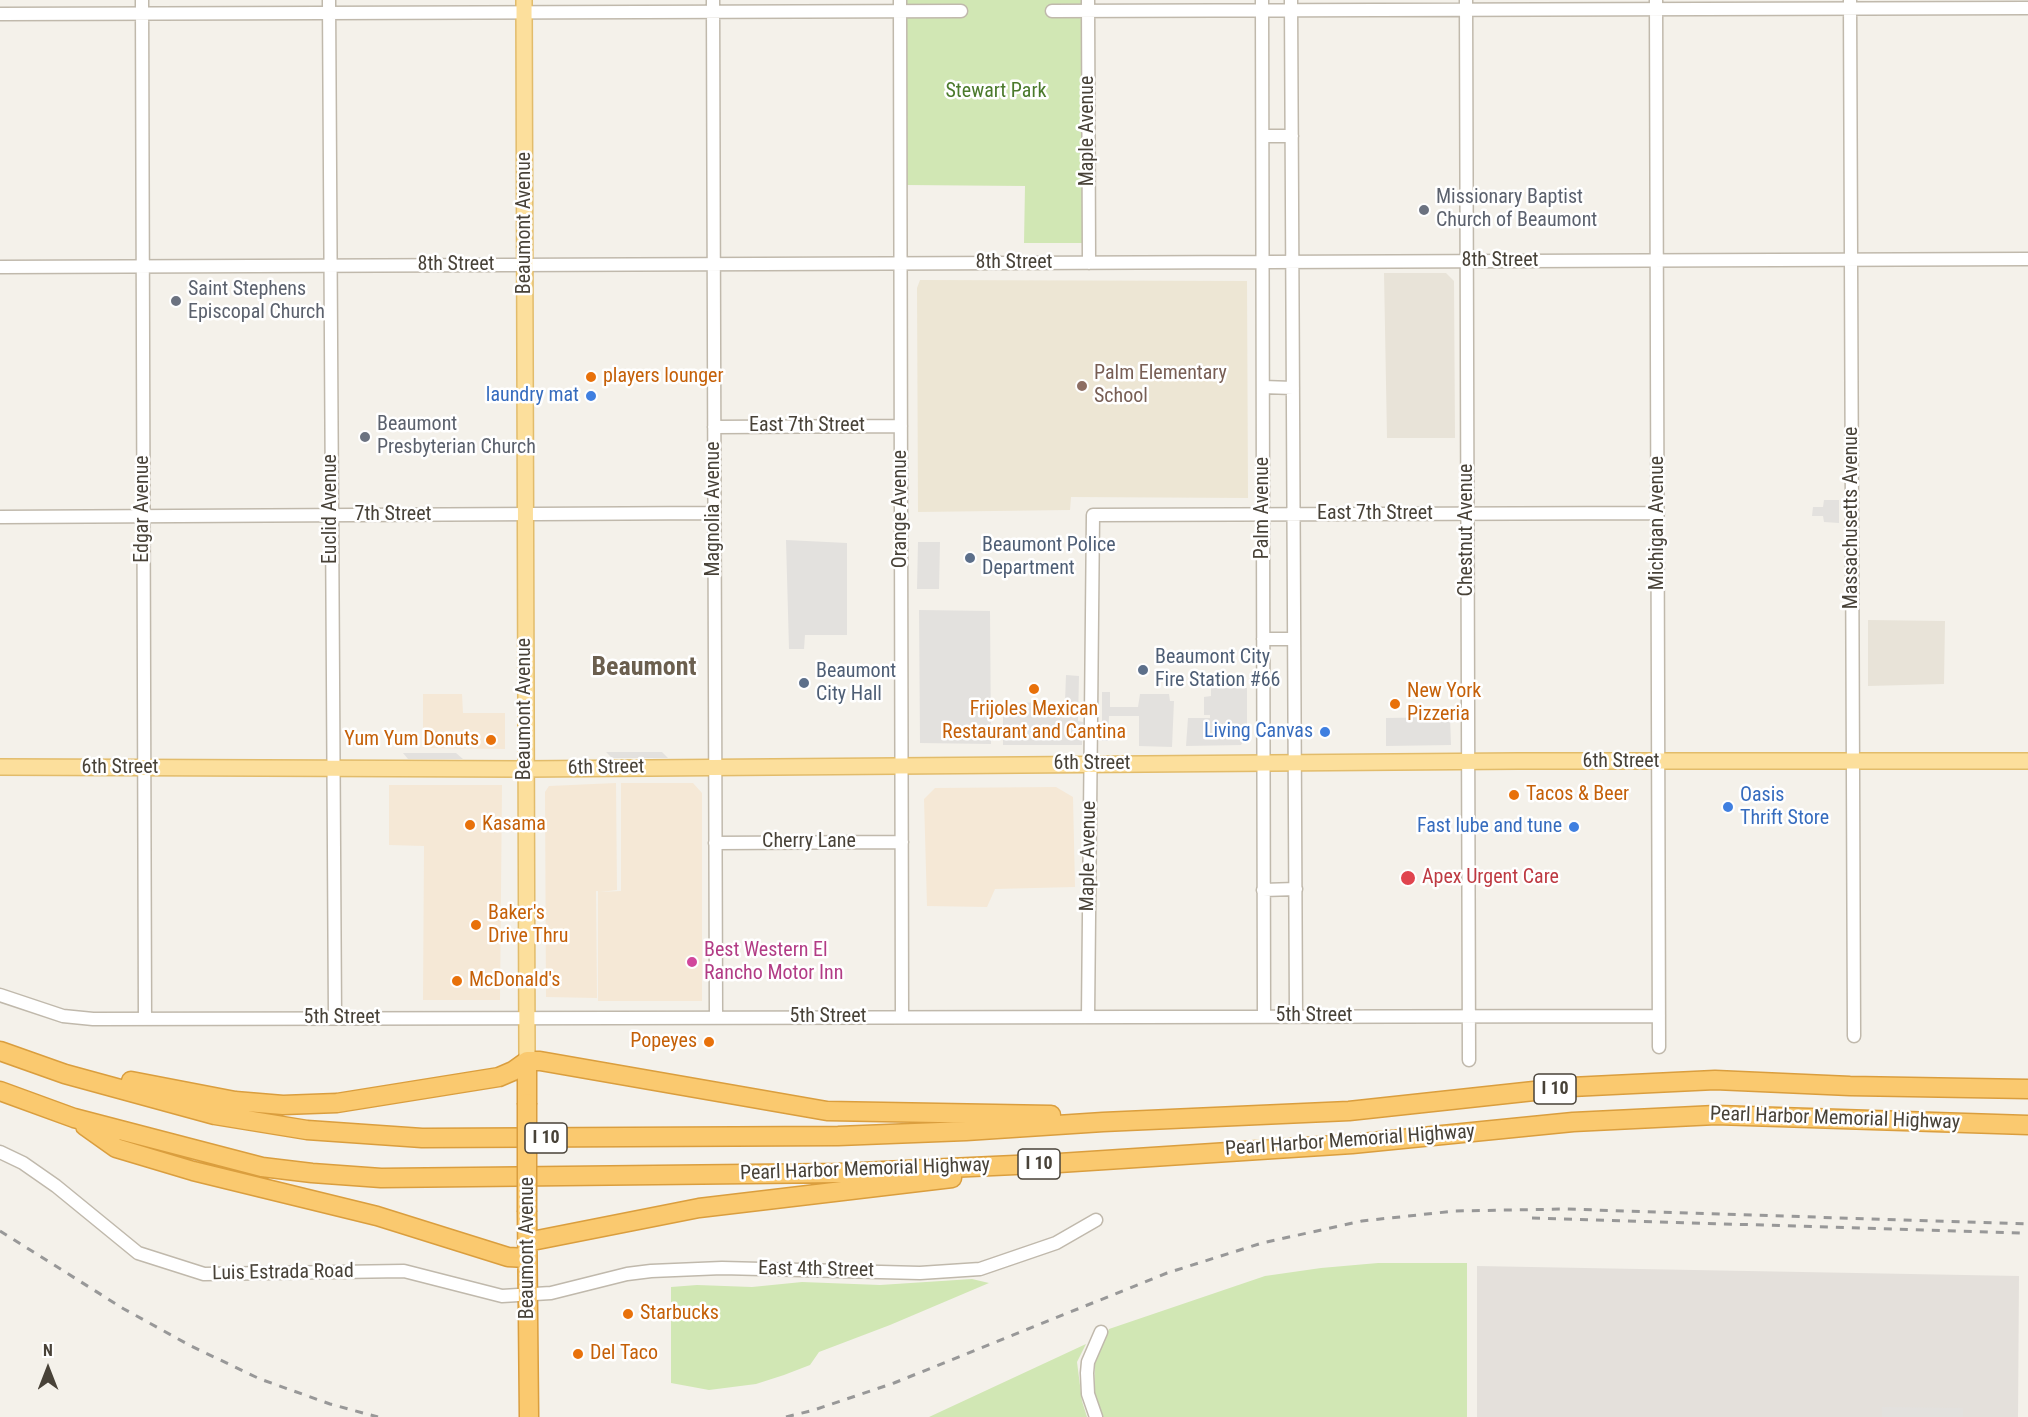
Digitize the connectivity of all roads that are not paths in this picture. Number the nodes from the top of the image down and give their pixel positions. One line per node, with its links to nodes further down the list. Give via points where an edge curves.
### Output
1 (142, 0): 15 (street, Edgar Avenue)
2 (1850, 4): 7 (street); 12 (street); 20 (street, Massachusetts Avenue)
3 (1088, 5): 4 (street); 14 (street); 25 (street, Maple Avenue)
4 (1263, 5): 5 (street); 17 (street, Palm Avenue)
5 (1291, 5): 6 (street); 18 (street, Palm Avenue)
6 (1466, 5): 7 (street); 21 (street, Chestnut Avenue)
7 (1656, 5): 22 (street, Michigan Avenue)
8 (329, 6): 9 (street); 15 (street); 30 (street, Euclid Avenue)
9 (524, 6): 10 (street); 28 (main road, Beaumont Avenue)
10 (713, 6): 11 (street); 26 (street, Magnolia Avenue)
11 (900, 6): 13 (street); 27 (street, Orange Avenue)
12 (2028, 8)
13 (962, 11)
14 (1052, 11)
15 (142, 13): 16 (street); 29 (street, Edgar Avenue)
16 (0, 14)
17 (1263, 136): 18 (street); 23 (street, Palm Avenue)
18 (1292, 136): 24 (street, Palm Avenue)
19 (2028, 259): 20 (street, 8th Street)
20 (1851, 260): 22 (street, 8th Street); 51 (street, Massachusetts Avenue)
21 (1467, 261): 22 (street, 8th Street); 24 (street, 8th Street); 37 (street, Chestnut Avenue)
22 (1657, 261): 38 (street, Michigan Avenue)
23 (1263, 262): 24 (street, 8th Street); 25 (street, 8th Street); 32 (street, Palm Avenue)
24 (1292, 262): 33 (street, Palm Avenue)
25 (1089, 263): 27 (street, 8th Street)
26 (713, 264): 27 (street, 8th Street); 28 (street, 8th Street); 35 (street, Magnolia Avenue)
27 (902, 264): 34 (street, Orange Avenue)
28 (525, 265): 30 (street, 8th Street); 39 (main road, Beaumont Avenue)
29 (143, 266): 30 (street, 8th Street); 31 (street, 8th Street); 44 (street, Edgar Avenue)
30 (330, 266): 42 (street, Euclid Avenue)
31 (0, 267)
32 (1263, 387): 33 (street); 40 (street, Palm Avenue)
33 (1293, 387): 41 (street, Palm Avenue)
34 (901, 426): 35 (street, East 7th Street); 55 (street, Orange Avenue)
35 (714, 427): 36 (street, Magnolia Avenue)
36 (714, 513): 39 (street, 7th Street); 57 (street, Magnolia Avenue)
37 (1467, 513): 38 (street, East 7th Street); 41 (street, East 7th Street); 49 (street, Chestnut Avenue)
38 (1658, 513): 50 (street, Michigan Avenue)
39 (525, 514): 42 (street, 7th Street); 60 (main road, Beaumont Avenue)
40 (1263, 514): 41 (street, East 7th Street); 43 (street, East 7th Street); 46 (street, Palm Avenue)
41 (1294, 514): 47 (street, Palm Avenue)
42 (331, 515): 44 (street, 7th Street); 59 (street, Euclid Avenue)
43 (1093, 515): 54 (street, Maple Avenue)
44 (143, 516): 45 (street, 7th Street); 58 (street, Edgar Avenue)
45 (0, 517)
46 (1263, 639): 47 (street); 52 (street, Palm Avenue)
47 (1294, 639): 53 (street, Palm Avenue)
48 (2028, 761): 51 (main road, 6th Street)
49 (1468, 762): 50 (main road, 6th Street); 53 (main road, 6th Street); 67 (street, Chestnut Avenue)
50 (1658, 762): 51 (main road, 6th Street); 68 (street, Michigan Avenue)
51 (1853, 762): 76 (street, Massachusetts Avenue)
52 (1262, 763): 53 (main road, 6th Street); 54 (main road, 6th Street); 63 (street, Palm Avenue)
53 (1295, 763): 64 (street, Palm Avenue)
54 (1090, 764): 55 (main road, 6th Street); 71 (street, Maple Avenue)
55 (903, 765): 57 (main road, 6th Street); 61 (street, Orange Avenue)
56 (0, 767): 58 (main road, 6th Street)
57 (715, 767): 60 (main road, 6th Street); 62 (street, Magnolia Avenue)
58 (144, 768): 59 (main road, 6th Street); 75 (street, Edgar Avenue)
59 (333, 768): 60 (main road, 6th Street); 73 (street, Euclid Avenue)
60 (525, 769): 74 (main road, Beaumont Avenue)
61 (902, 842): 62 (street, Cherry Lane); 70 (street, Orange Avenue)
62 (715, 843): 69 (street, Magnolia Avenue)
63 (1263, 890): 64 (street); 72 (street, Palm Avenue)
64 (1296, 890): 66 (street, Palm Avenue)
65 (0, 995): 75 (street, 5th Street, via 63,1016)
66 (1296, 1016): 67 (street, 5th Street); 72 (street, 5th Street)
67 (1469, 1016): 68 (street, 5th Street); 79 (street, Chestnut Avenue)
68 (1659, 1016): 77 (street, Michigan Avenue)
69 (716, 1017): 70 (street, 5th Street); 74 (street, 5th Street)
70 (903, 1017): 71 (street, 5th Street)
71 (1088, 1017): 72 (street, 5th Street)
72 (1264, 1017)
73 (335, 1018): 74 (street, 5th Street); 75 (street, 5th Street)
74 (526, 1018): 80 (main road, Beaumont Avenue)
75 (145, 1019)
76 (1854, 1036)
77 (1659, 1047)
78 (4, 1053): 80 (highway, via 183,1093 283,1105 337,1103 500,1077); 84 (highway, Pearl Harbor Memorial Highway / I 10, via 124,1091 252,1123 422,1138 838,1136)
79 (1469, 1060)
80 (527, 1061): 84 (highway, via 827,1111 1046,1114); 89 (highway, Beaumont Avenue, bridge)
81 (2028, 1089): 84 (highway, Pearl Harbor Memorial Highway / I 10, via 1715,1080 1571,1087 1349,1111)
82 (0, 1091): 83 (highway, Pearl Harbor Memorial Highway / I 10)
83 (74, 1118): 87 (highway, Pearl Harbor Memorial Highway / I 10, via 262,1167 381,1178 839,1173); 89 (highway, via 116,1148 223,1179 377,1216 508,1257)
84 (1103, 1122)
85 (2028, 1125): 87 (highway, Pearl Harbor Memorial Highway / I 10, via 1716,1115 1573,1122 1352,1144)
86 (0, 1152): 90 (street, Luis Estrada Road, via 23,1162 56,1186 138,1253 204,1274 404,1271 502,1296)
87 (1059, 1163): 89 (highway, via 892,1187 699,1208)
88 (1096, 1220): 90 (street, East 4th Street, via 1056,1243 980,1269 920,1273 722,1268 651,1272)
89 (527, 1250): 90 (highway, Beaumont Avenue)
90 (528, 1295): 92 (highway, Beaumont Avenue)
91 (1101, 1332): 93 (street, via 1087,1373)
92 (529, 1411)
93 (1095, 1417)

